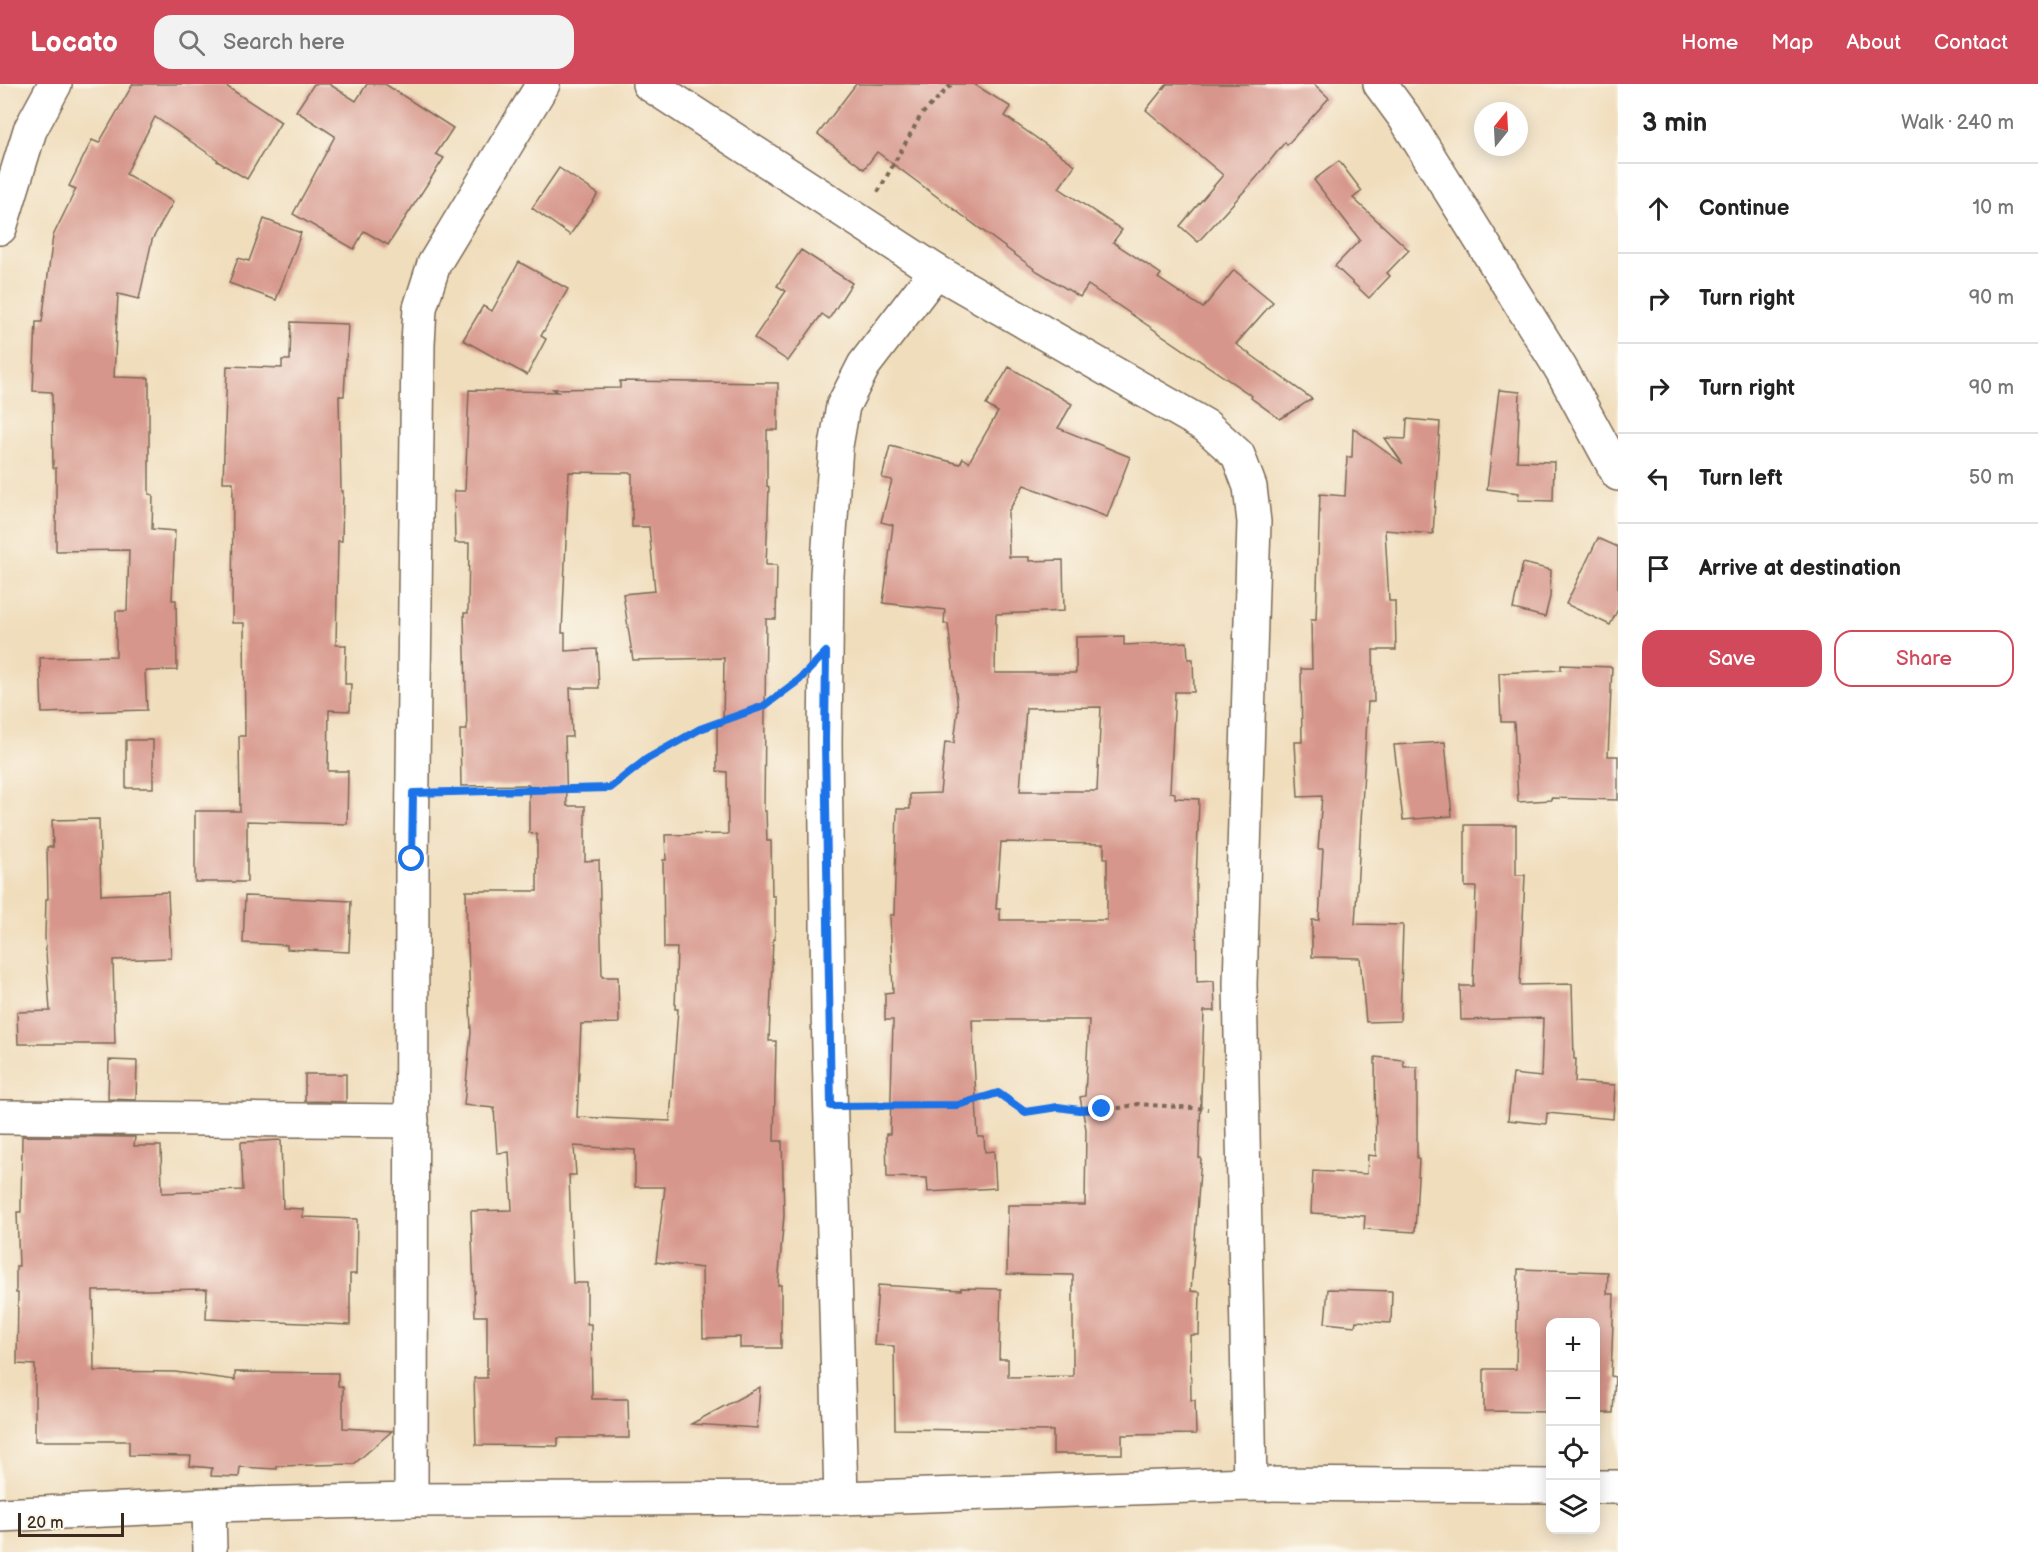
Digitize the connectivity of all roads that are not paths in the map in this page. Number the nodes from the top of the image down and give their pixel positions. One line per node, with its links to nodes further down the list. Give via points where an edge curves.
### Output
1 (55, 84): 5 (street, via 30,130)
2 (543, 84): 9 (street, via 434,264 420,308)
3 (649, 84): 6 (street)
4 (1380, 84): 7 (street, via 1561,369)
5 (0, 228)
6 (936, 271): 10 (street, via 1206,426 1238,455 1250,487 1254,522 1240,984); 14 (street, via 864,365 843,406 836,446 827,575 825,742)
7 (1618, 474)
8 (0, 1117): 9 (street)
9 (412, 1121): 15 (street)
10 (1250, 1484): 11 (street); 14 (street)
11 (1546, 1486)
12 (1600, 1486): 13 (street)
13 (1618, 1487)
14 (842, 1498): 15 (street)
15 (411, 1500): 16 (street)
16 (209, 1505): 17 (street); 18 (street)
17 (0, 1515)
18 (210, 1552)

